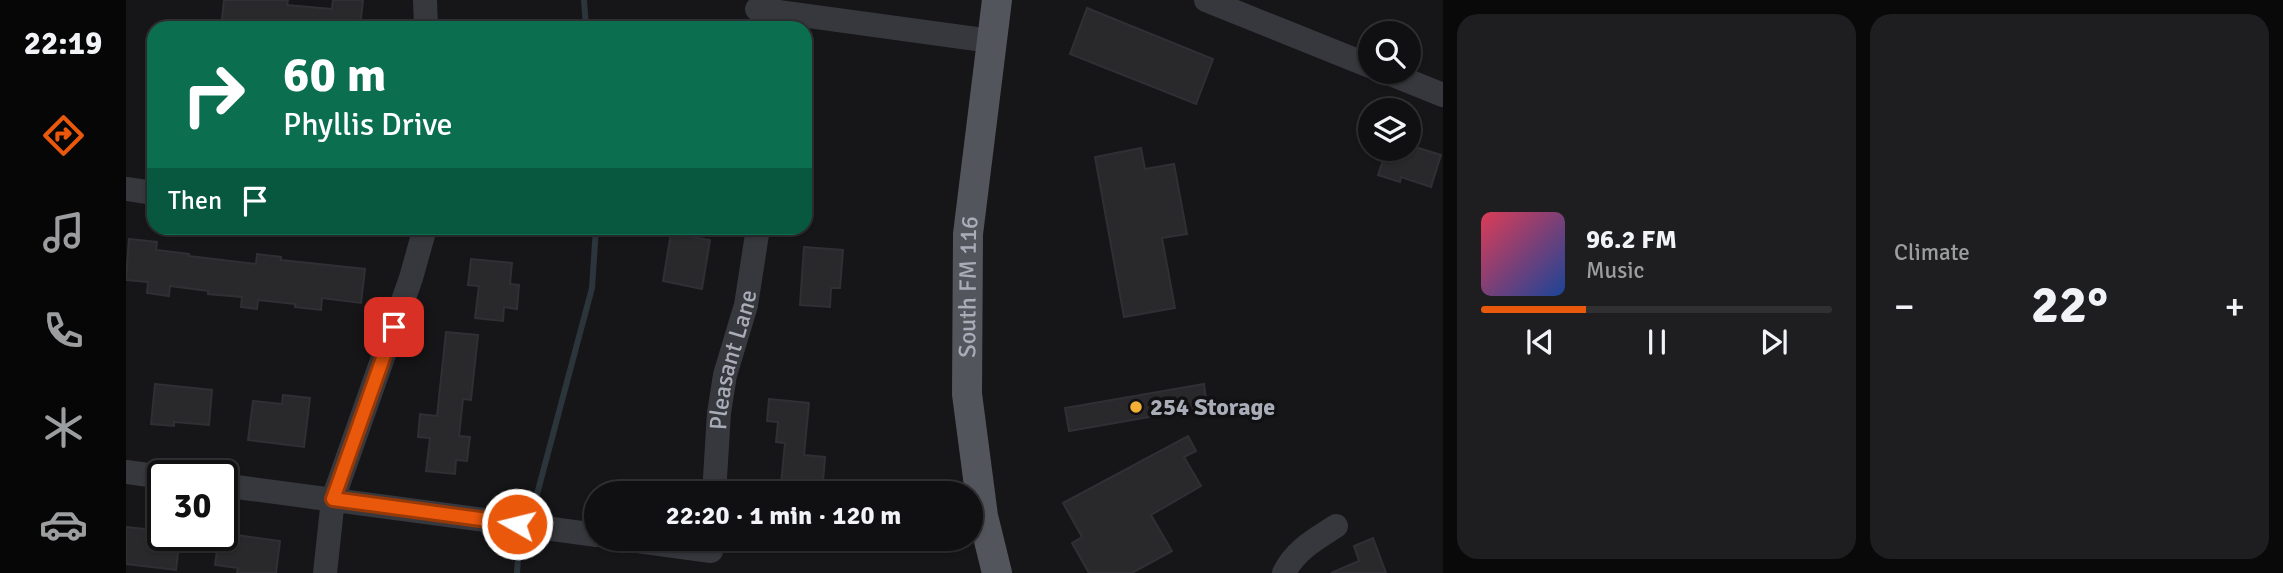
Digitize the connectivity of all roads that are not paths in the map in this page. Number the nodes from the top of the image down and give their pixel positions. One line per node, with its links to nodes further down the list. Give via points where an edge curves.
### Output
1 (425, 0): 5 (street)
2 (997, 0): 6 (main road, South FM 116)
3 (1206, 0): 7 (street)
4 (757, 12): 6 (street)
5 (426, 21)
6 (991, 41): 24 (main road, South FM 116, via 968,234 967,394 983,516)
7 (1358, 60)
8 (1415, 84): 9 (street)
9 (1443, 95)
10 (126, 189): 11 (street)
11 (147, 192)
12 (423, 235): 18 (street)
13 (757, 235): 16 (street, Pleasant Lane, via 746,305 719,413)
14 (126, 472): 15 (street)
15 (147, 475)
16 (715, 481)
17 (238, 487): 18 (street)
18 (333, 499): 20 (street); 23 (street)
19 (1336, 526): 25 (street, via 1301,549)
20 (584, 533)
21 (693, 551): 22 (street)
22 (710, 554)
23 (326, 573)
24 (997, 573)
25 (1284, 573)

